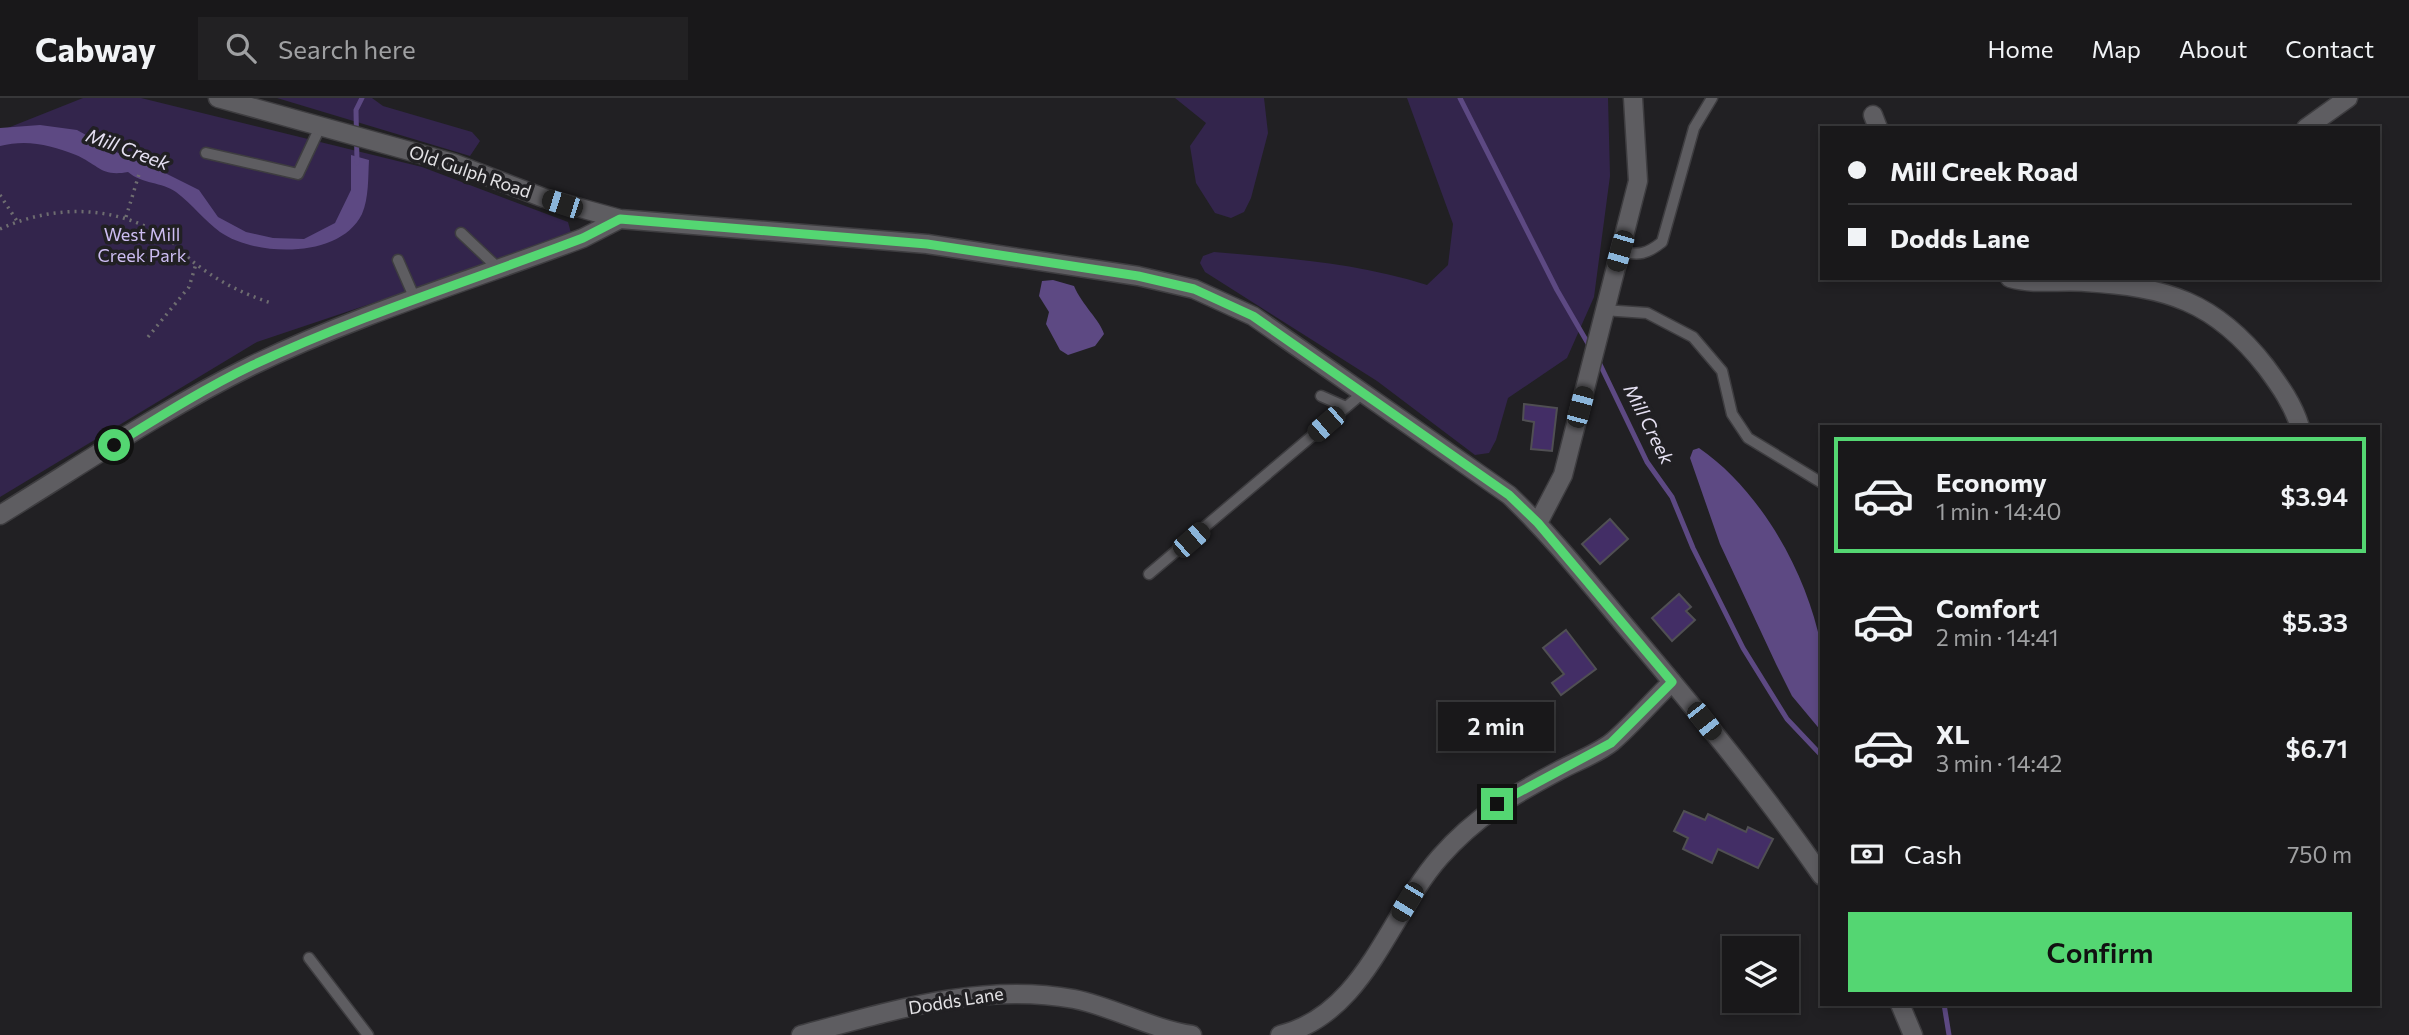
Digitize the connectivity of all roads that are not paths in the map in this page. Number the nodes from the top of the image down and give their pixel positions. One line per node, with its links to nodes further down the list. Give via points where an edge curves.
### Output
1 (218, 98): 5 (street, Old Gulph Road)
2 (1633, 98): 10 (street, via 1638,181)
3 (1712, 98): 10 (lane, via 1693,128 1662,242 1637,256)
4 (2348, 98): 6 (street)
5 (321, 124): 7 (lane, via 298,174); 8 (street, Old Gulph Road, via 453,163 579,210)
6 (2309, 126)
7 (206, 153)
8 (620, 219): 12 (street, via 583,238); 17 (street, Old Gulph Road, via 927,244 1138,276 1194,289 1253,316)
9 (461, 233): 12 (lane)
10 (1620, 251): 16 (street)
11 (398, 260): 15 (lane)
12 (498, 268): 15 (street)
13 (2026, 280): 14 (street)
14 (2139, 282): 20 (street, via 2201,306 2238,334 2278,383)
15 (415, 299): 22 (street, via 251,366 182,402)
16 (1603, 310): 21 (lane, via 1647,313 1693,337 1722,371 1732,414 1748,438); 23 (street, via 1563,475)
17 (1364, 391): 19 (lane); 23 (street, Old Gulph Road, via 1509,495)
18 (1321, 396): 19 (lane)
19 (1346, 407): 24 (lane)
20 (2299, 425)
21 (1820, 482)
22 (0, 515)
23 (1538, 523): 25 (street, Old Gulph Road)
24 (1149, 574)
25 (1672, 682): 26 (street, Old Gulph Road); 33 (street, via 1611,743 1497,804 1475,821 1439,858 1350,991 1313,1023)
26 (1820, 873)
27 (309, 958): 30 (lane)
28 (1901, 1006): 34 (street)
29 (838, 1030): 31 (street, Dodds Lane); 32 (street, Dodds Lane, via 928,1003 1009,993 1077,1000)
30 (368, 1035)
31 (802, 1035)
32 (1192, 1035)
33 (1280, 1035)
34 (1913, 1035)

